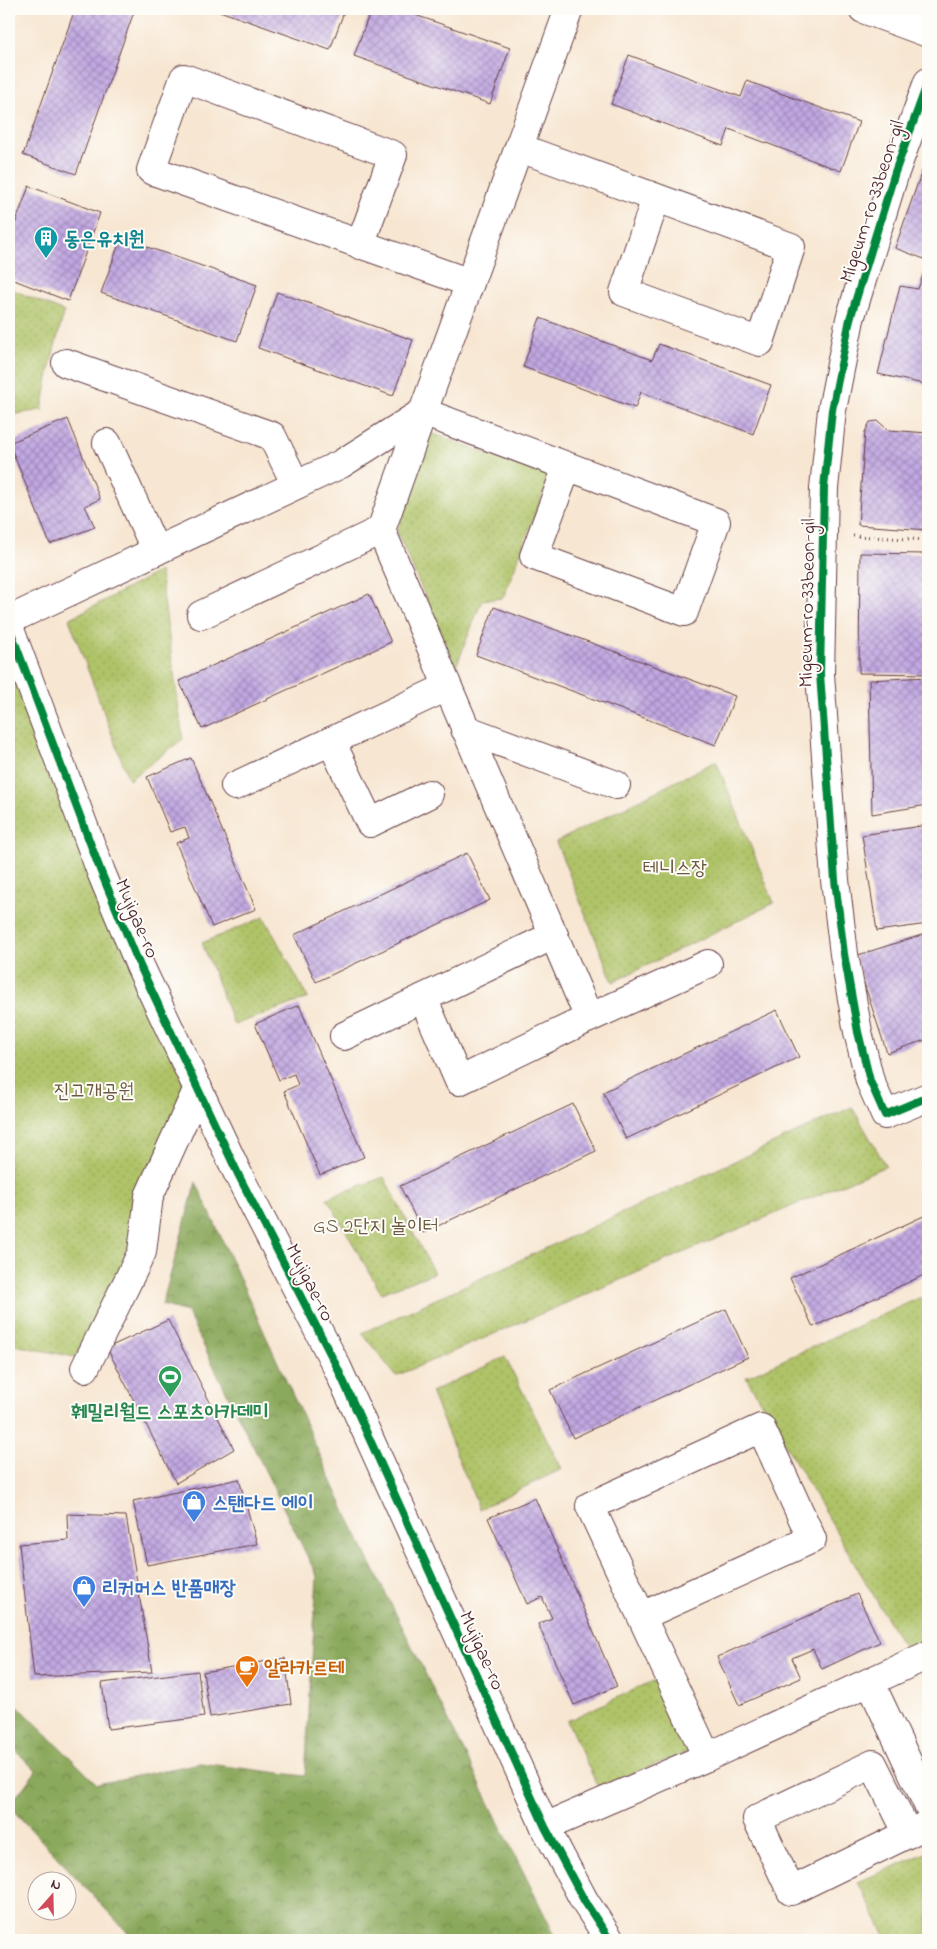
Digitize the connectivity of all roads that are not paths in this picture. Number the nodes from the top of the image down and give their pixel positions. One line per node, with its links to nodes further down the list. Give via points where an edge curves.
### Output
1 (569, 9): 5 (street)
2 (863, 9): 3 (street)
3 (928, 33)
4 (928, 82): 31 (street, Migeum-ro 33beon-gil, via 871,247 850,319 832,410 824,488 820,674 842,945 868,1073 884,1115)
5 (520, 148): 6 (street); 8 (street)
6 (656, 198): 6 (street, via 624,292 760,342 791,247)
7 (360, 245): 7 (street, via 150,170 184,78 393,154); 8 (street)
8 (470, 284): 10 (street)
9 (66, 364): 13 (street, via 272,436)
10 (423, 412): 12 (street); 13 (street, via 341,464); 14 (street)
11 (107, 443): 15 (street)
12 (567, 467): 12 (street, via 716,522 684,612 534,556)
13 (296, 485): 15 (street)
14 (381, 530): 16 (street); 19 (street)
15 (156, 551): 17 (street)
16 (201, 615)
17 (9, 620)
18 (9, 627): 30 (street, Mujigae-ro, via 101,872 140,966)
19 (447, 686): 20 (street); 21 (street)
20 (465, 729): 22 (street); 25 (street)
21 (331, 741): 23 (street); 24 (street, via 370,823)
22 (616, 785)
23 (235, 786)
24 (429, 794)
25 (554, 936): 27 (street); 28 (street)
26 (708, 964): 28 (street)
27 (423, 998): 28 (street, via 459,1081); 29 (street)
28 (589, 1018)
29 (344, 1036)
30 (198, 1088): 32 (street, via 149,1196 142,1252); 38 (street, Mujigae-ro, via 336,1367)
31 (928, 1097)
32 (85, 1368)
33 (642, 1616): 33 (street, via 590,1506 761,1428 812,1539); 36 (street)
34 (928, 1655): 35 (street)
35 (870, 1682): 36 (street); 37 (street)
36 (707, 1758): 38 (street)
37 (928, 1805)
38 (545, 1826): 40 (street, Mujigae-ro, via 585,1902)
39 (918, 1829): 39 (street, via 792,1891 757,1819 873,1764)
40 (610, 1940)

